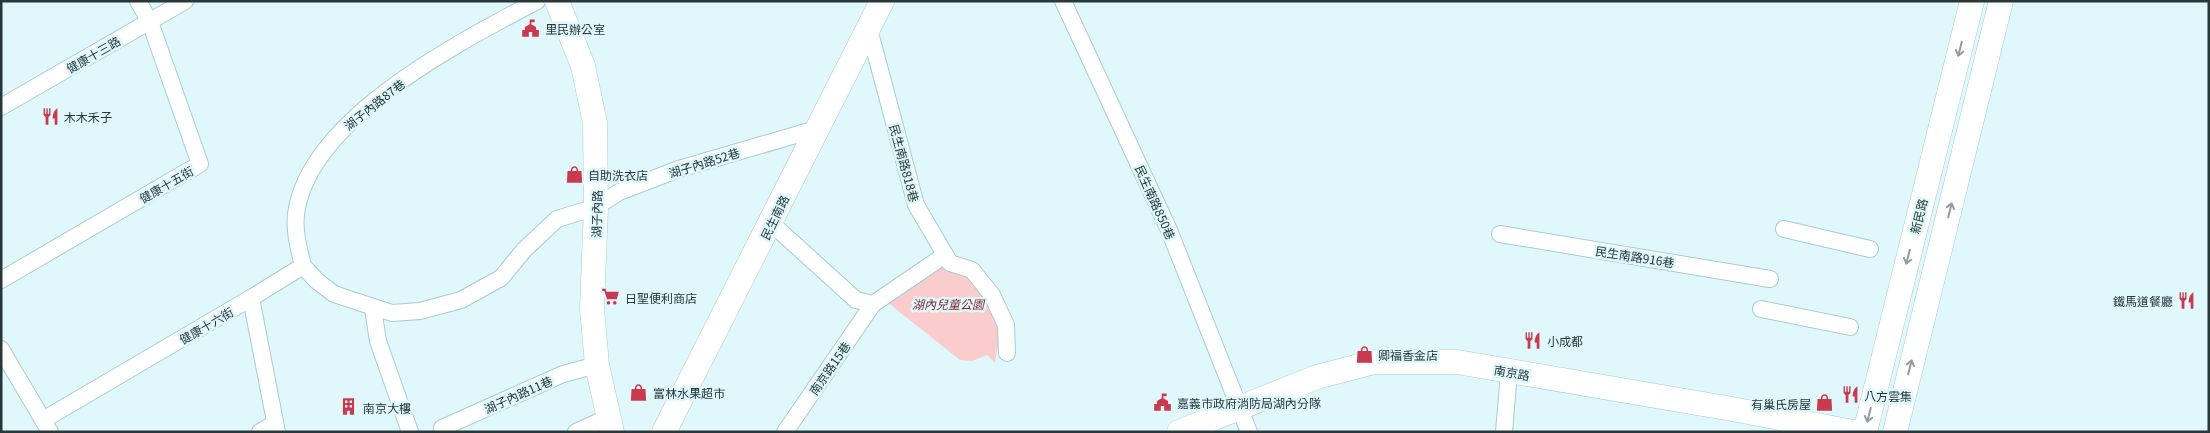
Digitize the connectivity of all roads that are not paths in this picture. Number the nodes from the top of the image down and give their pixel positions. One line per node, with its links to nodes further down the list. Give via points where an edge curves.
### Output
1 (138, 1): 9 (street)
2 (185, 1): 9 (street, 健康十三路)
3 (536, 1): 19 (street, 湖子內路87巷, via 424,66 368,106 335,136 315,162 296,213)
4 (558, 1): 13 (street, 湖子內路, via 582,66 595,123)
5 (882, 1): 10 (street, 民生南路)
6 (1063, 1): 31 (street, 民生南路850巷, via 1169,230)
7 (1972, 1): 45 (street, 新民路, one-way to 45)
8 (2001, 1): 46 (street, one-way to 8)
9 (150, 22): 11 (street, 健康十三路); 21 (street, 健康十五街, via 200,164)
10 (865, 34): 12 (street, 民生南路); 18 (street, 民生南路818巷, via 872,40 916,205)
11 (1, 107)
12 (816, 129): 13 (street, 湖子內路52巷, via 678,169 619,192); 14 (street, 民生南路)
13 (596, 207): 24 (street, 湖子內路52巷, via 557,219 524,250 501,278 461,300 420,311 392,313); 29 (street, 湖子內路, via 592,309)
14 (771, 223): 23 (street, via 856,300); 39 (street, 民生南路)
15 (1784, 229): 17 (street)
16 (1500, 234): 20 (street, 民生南路916巷)
17 (1870, 249)
18 (945, 255): 23 (street, 南京路15巷); 28 (street, 民生南路818巷, via 950,263 972,270 992,295 1006,325)
19 (303, 266): 22 (street); 24 (street, 湖子內路52巷, via 334,294)
20 (1770, 279)
21 (1, 280)
22 (251, 298): 33 (street, 健康十六街); 34 (street, 健康十六街)
23 (873, 304): 40 (street, 南京路15巷)
24 (373, 309): 37 (street, via 378,340)
25 (1761, 309): 26 (street)
26 (1850, 327)
27 (1, 349): 33 (street)
28 (1007, 353)
29 (597, 365): 32 (street, 湖子內路); 35 (street, 湖子內路11巷, via 563,374)
30 (1510, 372): 31 (street, 南京路, via 1458,362 1374,362 1317,377); 43 (street); 44 (street, 南京路, via 1732,408)
31 (1238, 408): 41 (street, 南京路); 42 (street, 民生南路850巷)
32 (611, 425): 38 (street)
33 (47, 426)
34 (276, 428): 36 (street)
35 (442, 428)
36 (260, 432)
37 (410, 432)
38 (576, 432)
39 (664, 432)
40 (785, 432)
41 (1180, 432)
42 (1249, 432)
43 (1504, 432)
44 (1853, 432)
45 (1864, 432)
46 (1895, 432)

